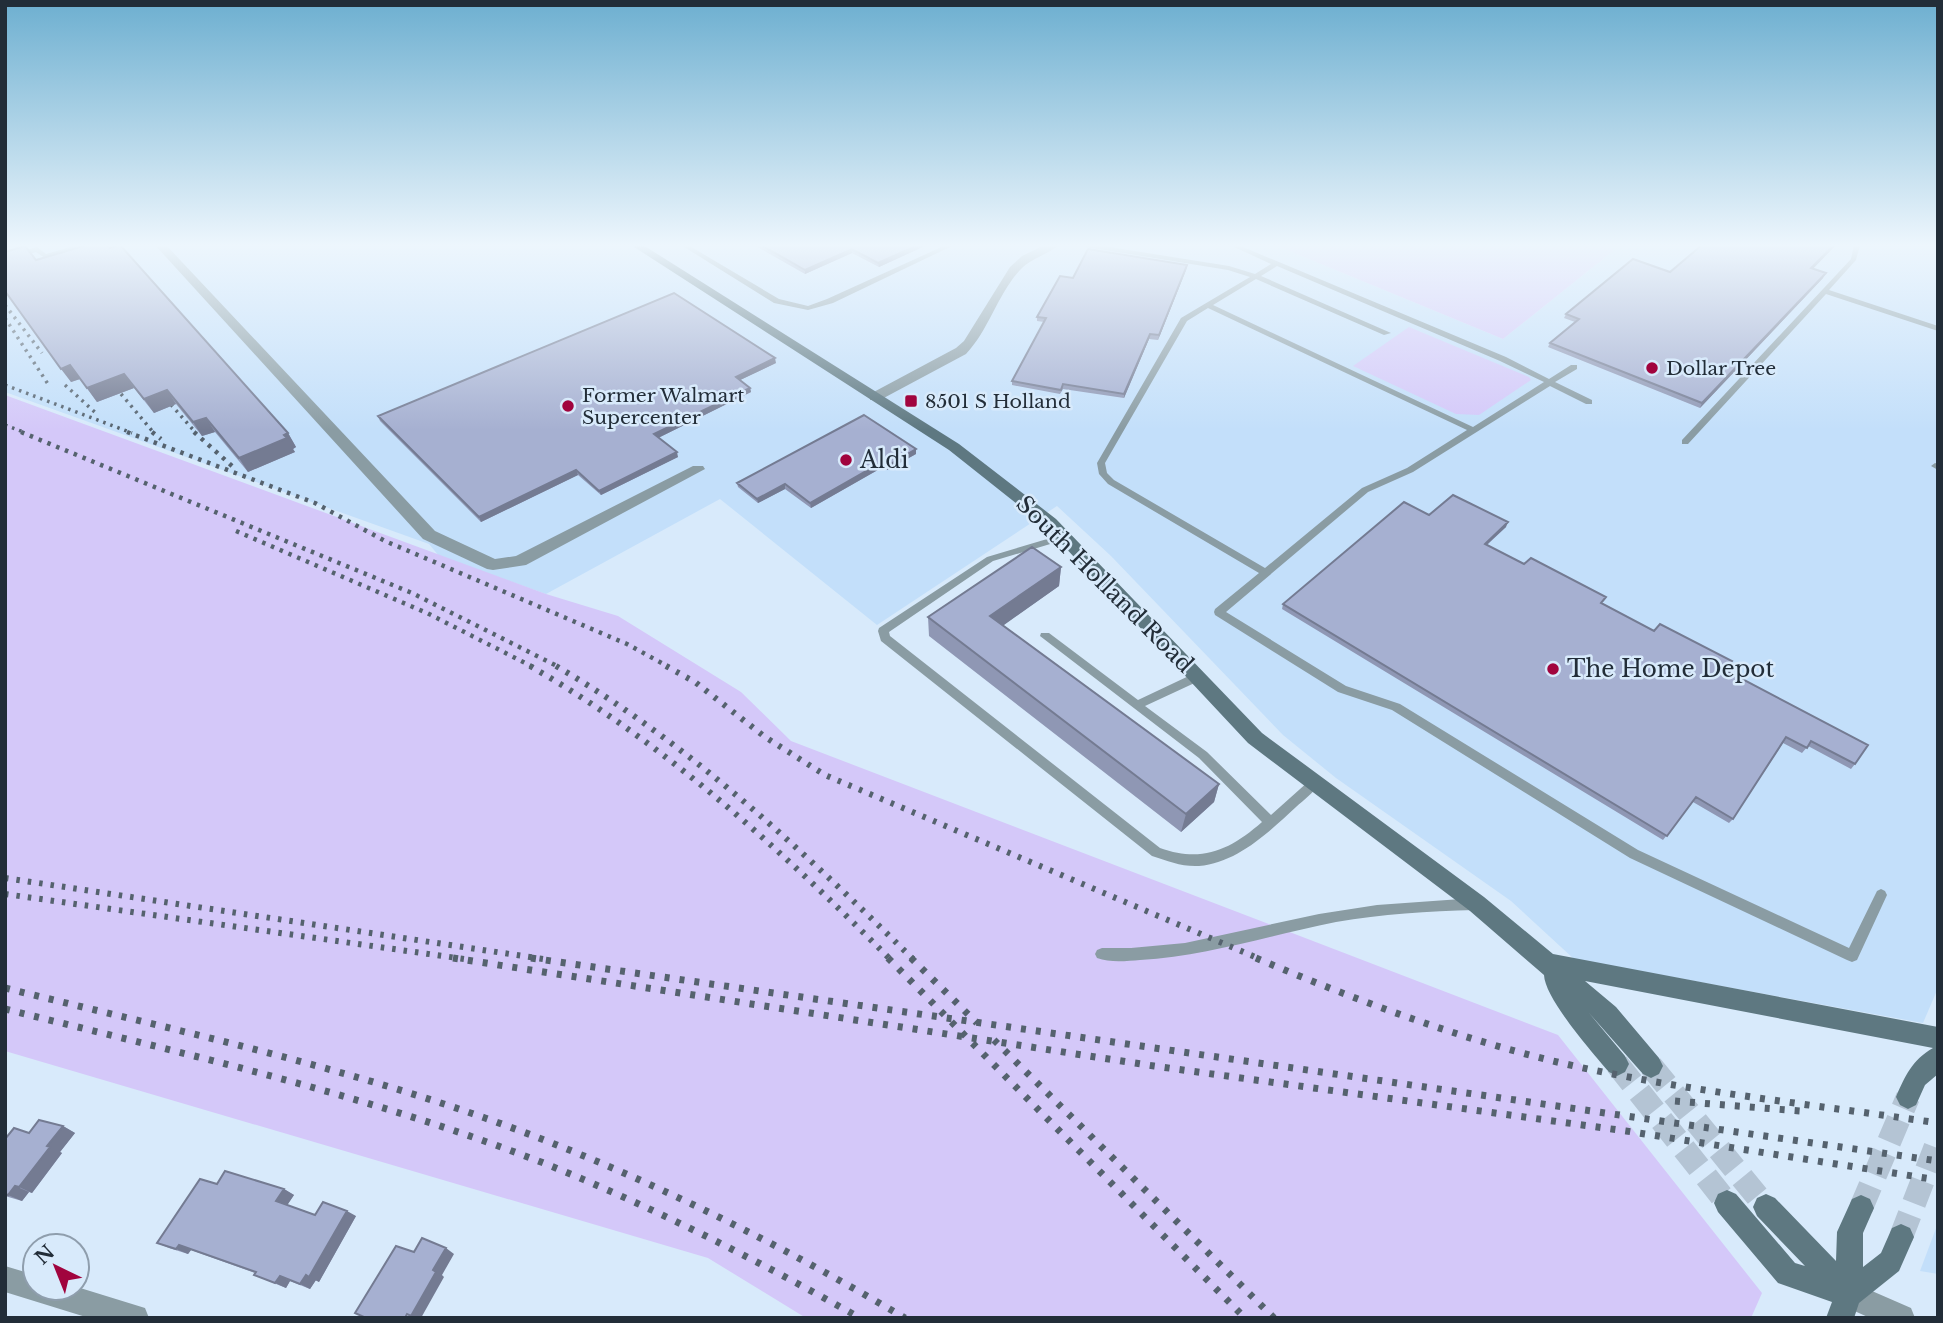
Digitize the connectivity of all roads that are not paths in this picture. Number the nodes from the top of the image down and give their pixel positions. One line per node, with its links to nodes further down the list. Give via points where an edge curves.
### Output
1 (217, 307): 18 (street, via 429,535 493,565 520,561)
2 (733, 307): 14 (main road, South Holland Road)
3 (991, 307): 14 (street, via 961,351)
4 (1204, 307): 20 (lane, via 1184,320 1101,463 1102,474)
5 (1211, 307): 16 (lane)
6 (1326, 307): 11 (lane)
7 (1380, 307): 13 (lane)
8 (1810, 307): 17 (lane)
9 (1872, 307): 10 (lane)
10 (1938, 329)
11 (1387, 333)
12 (1574, 367): 13 (lane)
13 (1550, 382): 15 (lane); 16 (lane)
14 (875, 397): 19 (main road, South Holland Road, via 991,473)
15 (1589, 402)
16 (1473, 430): 20 (lane, via 1409,470 1365,490)
17 (1685, 442)
18 (698, 469)
19 (1064, 537): 22 (main road, South Holland Road); 25 (lane, via 990,559 883,631 885,638 1172,860 1205,862 1230,853)
20 (1266, 573): 26 (lane, via 1219,612 1342,689 1396,706 1634,854 1852,956)
21 (1045, 636): 23 (lane)
22 (1197, 677): 23 (lane); 24 (main road, South Holland Road, via 1255,738)
23 (1137, 705): 25 (lane, via 1203,755)
24 (1313, 784): 25 (lane); 27 (main road, South Holland Road)
25 (1270, 822)
26 (1881, 895)
27 (1478, 904): 28 (lane, via 1377,910 1180,952); 29 (main road, South Holland Road)
28 (1102, 954)
29 (1544, 963): 30 (main road); 32 (main road, South Holland Road, via 1582,1023); 33 (main road, South Holland Road, via 1608,1015)
30 (1938, 1038)
31 (1938, 1058): 34 (main road, via 1916,1077)
32 (1617, 1064)
33 (1651, 1066)
34 (1908, 1097)
35 (1727, 1203): 40 (main road, via 1787,1275)
36 (1766, 1208): 40 (main road)
37 (1861, 1208): 40 (main road, via 1850,1232)
38 (1901, 1237): 40 (main road, via 1890,1262)
39 (5, 1279): 41 (street)
40 (1845, 1306): 42 (street)
41 (135, 1318)
42 (1901, 1318)

